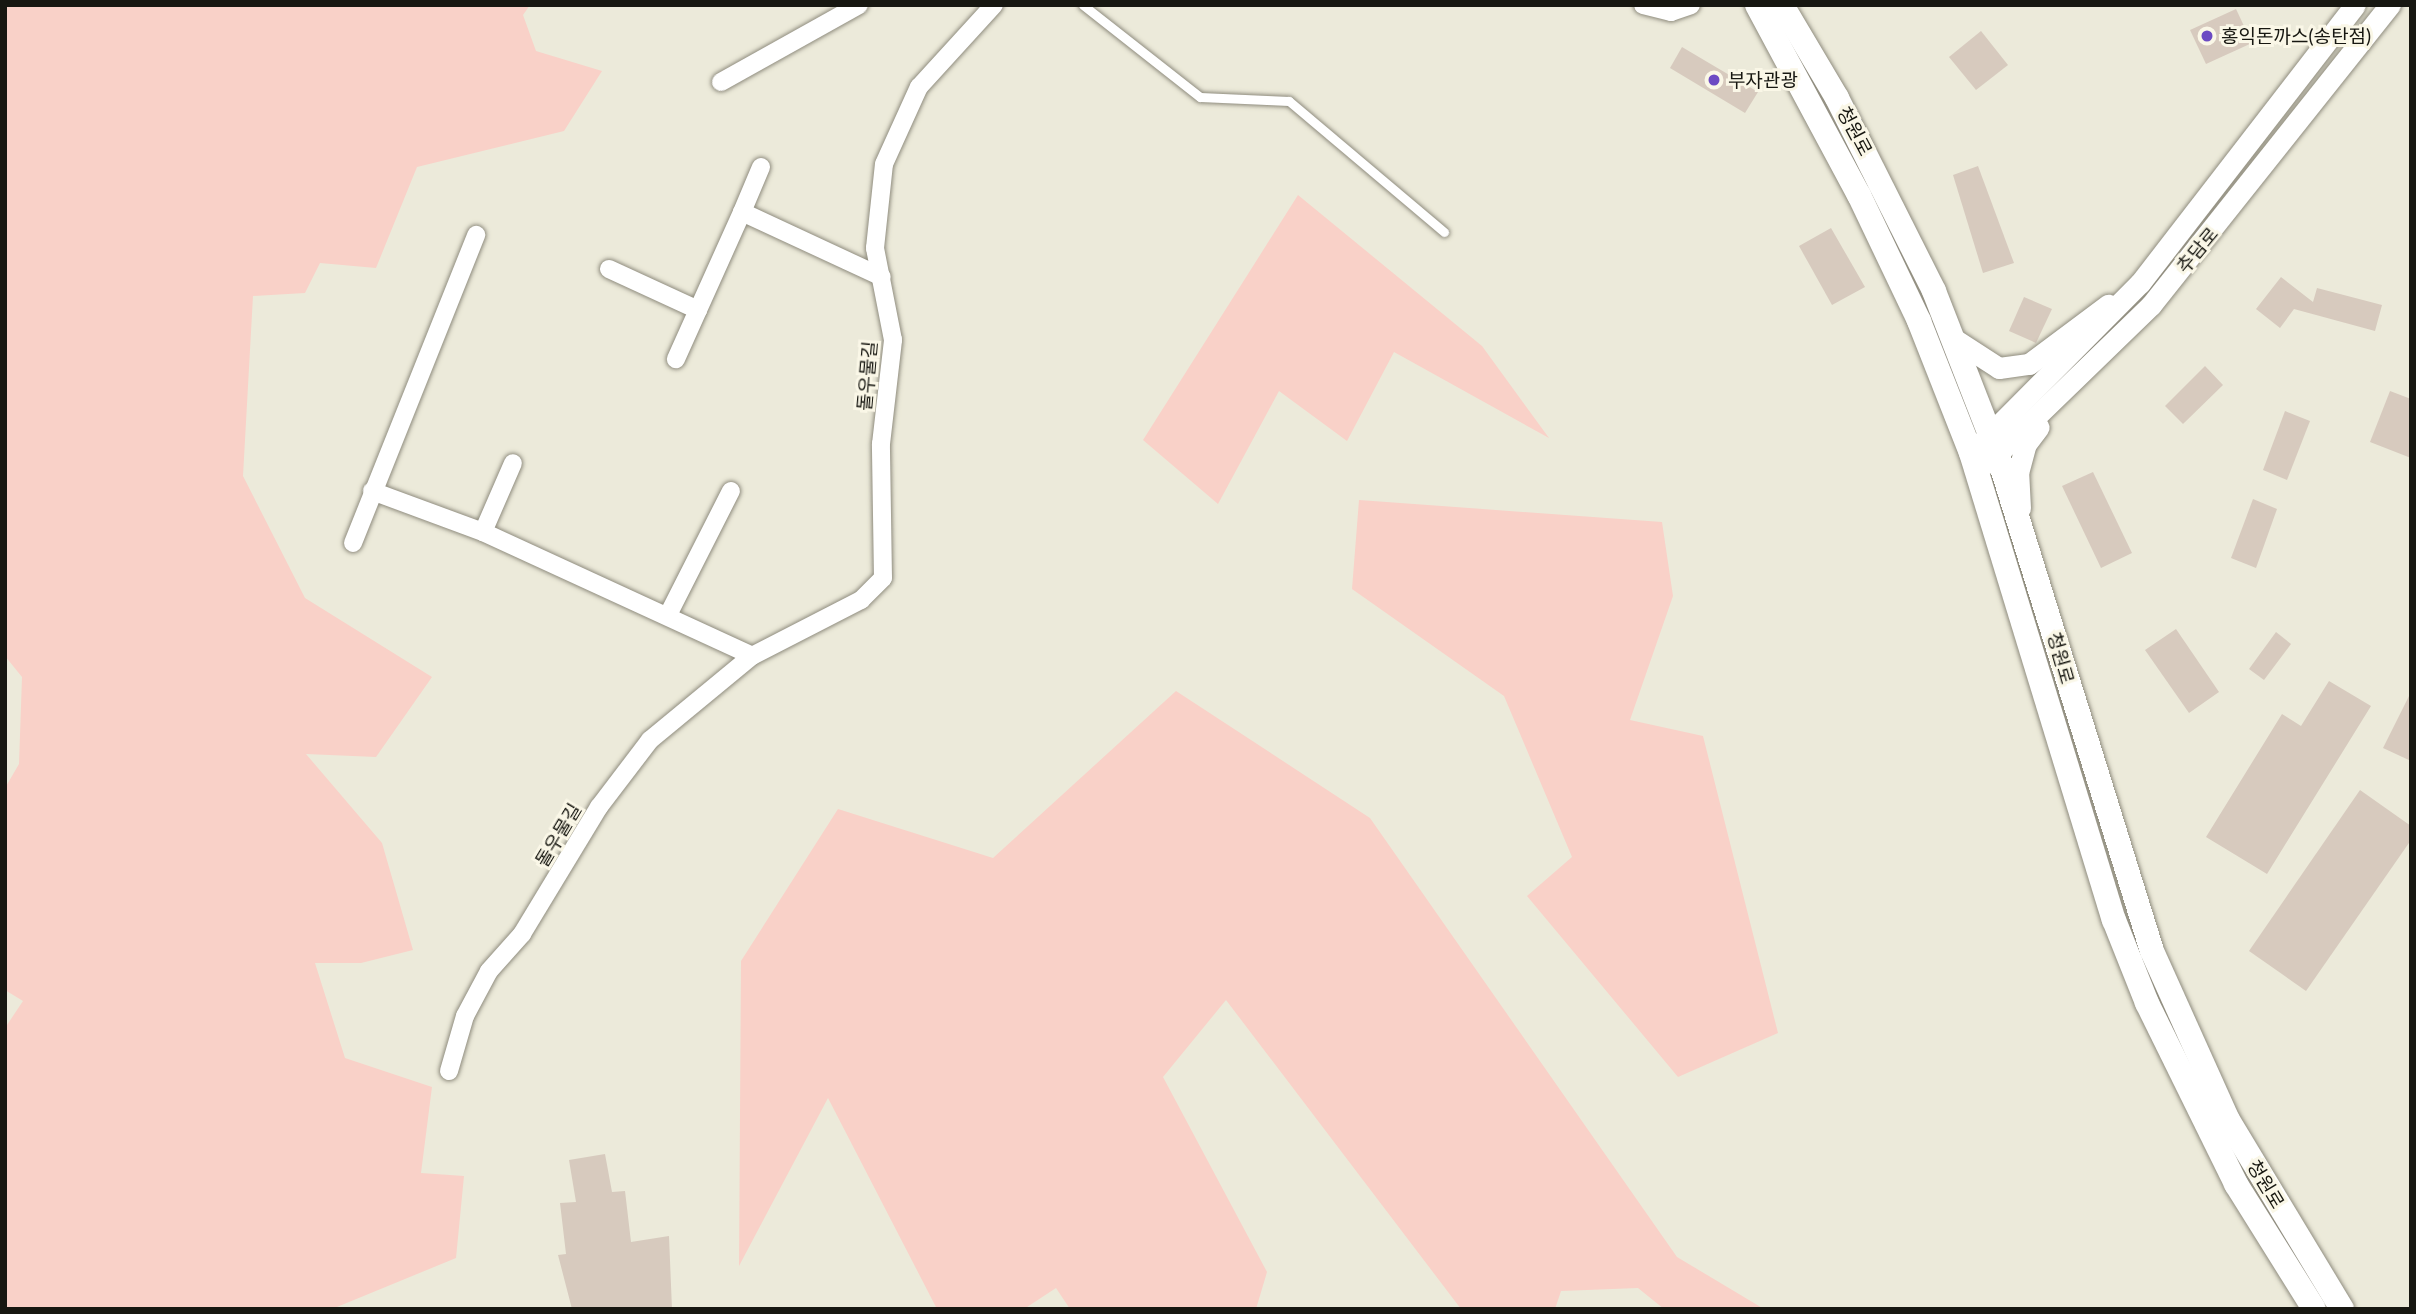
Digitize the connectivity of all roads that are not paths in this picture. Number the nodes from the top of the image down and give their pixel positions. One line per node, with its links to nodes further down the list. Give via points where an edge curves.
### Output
1 (859, 5): 11 (street)
2 (994, 5): 17 (street, 돌우물길, via 919,87 899,125 882,176 875,248)
3 (1083, 5): 14 (lane, via 1200,97 1289,101)
4 (1643, 5): 5 (street, via 1671,12)
5 (1691, 5)
6 (1757, 5): 10 (main road, 청원로)
7 (2355, 5): 18 (street, 추담로)
8 (2390, 5): 22 (street, 추담로, via 2226,216)
9 (1788, 12): 10 (street); 20 (main road, 청원로, via 1902,219)
10 (1787, 63): 24 (main road, 청원로, via 1919,321)
11 (721, 82)
12 (761, 167): 13 (street)
13 (742, 212): 17 (street); 19 (street)
14 (1444, 232)
15 (476, 235): 26 (street)
16 (609, 269): 19 (street)
17 (882, 277): 32 (street, 돌우물길, via 893,340 881,444 883,578 861,600)
18 (2143, 279): 20 (street, via 2029,364 1999,368); 23 (street, 추담로)
19 (698, 310): 21 (street)
20 (1951, 337): 23 (main road, 청원로)
21 (676, 359)
22 (2064, 395): 23 (street, 추담로); 28 (street, via 2026,444 2018,473)
23 (1994, 445): 24 (street, 추담로); 28 (main road, 청원로)
24 (1974, 462): 34 (main road, 청원로, via 2114,920 2147,1003 2236,1184)
25 (513, 463): 29 (street)
26 (372, 491): 29 (street); 30 (street)
27 (732, 491): 31 (street)
28 (2021, 524): 35 (main road, 청원로, via 2119,862 2151,951 2228,1120)
29 (483, 532): 31 (street)
30 (353, 543)
31 (668, 615): 32 (street)
32 (752, 656): 33 (street, 돌우물길, via 650,740 599,807 522,934 489,971 466,1016)
33 (449, 1072)
34 (2314, 1309)
35 (2342, 1309)

